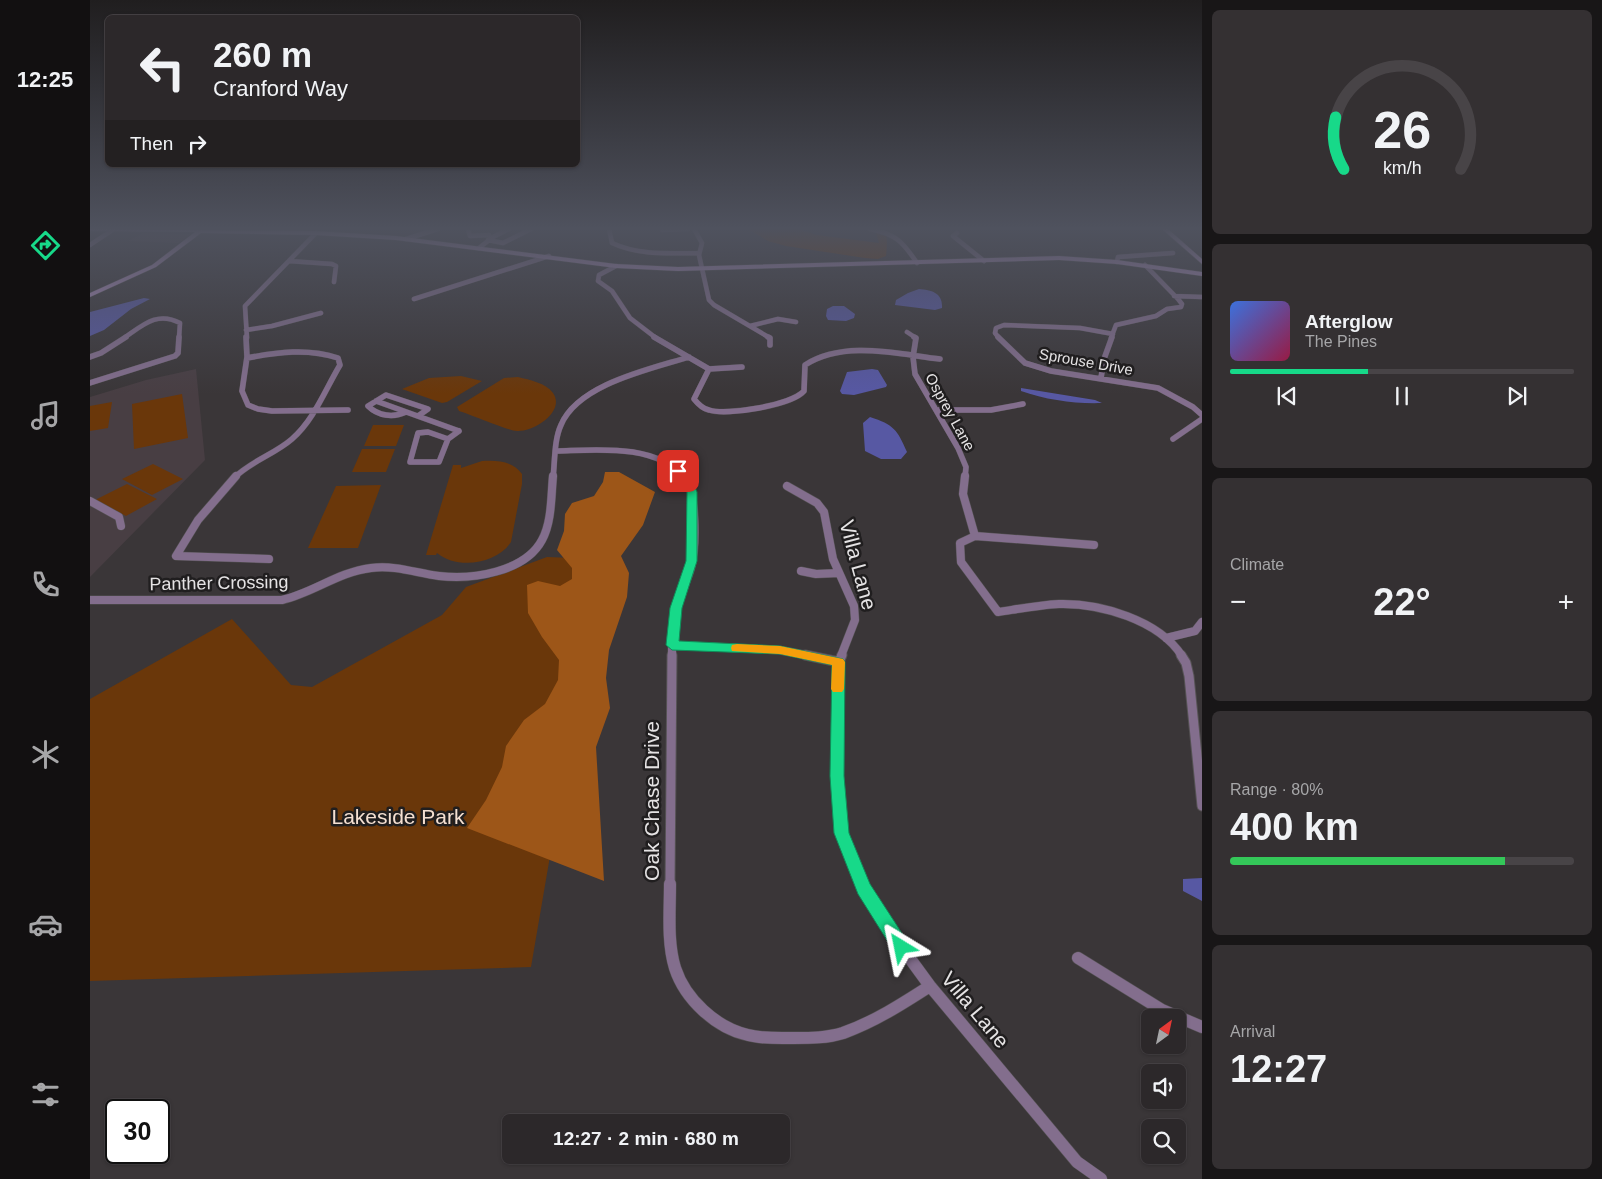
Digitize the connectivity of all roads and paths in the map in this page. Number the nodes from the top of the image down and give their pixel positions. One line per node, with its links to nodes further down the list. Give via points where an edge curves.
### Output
1 (114, 284): 7 (street)
2 (266, 284): 14 (street, via 245,306)
3 (461, 284): 10 (street)
4 (602, 284): 18 (street, via 612,291 630,318 652,336)
5 (706, 284): 13 (street, via 709,300 714,305)
6 (1163, 284): 8 (street)
7 (90, 295)
8 (1174, 296): 9 (street); 16 (street, via 1182,304 1180,307 1118,324)
9 (1202, 297)
10 (414, 299)
11 (321, 313): 14 (street)
12 (796, 322): 13 (street, via 778,319)
13 (750, 326): 17 (street, via 770,338)
14 (246, 330): 21 (street)
15 (907, 332): 20 (street, Osprey Lane, via 916,338)
16 (1113, 334): 25 (street); 25 (street, Sprouse Drive, via 1080,328 1004,325 996,328 995,333 1003,343 1025,363 1052,371)
17 (770, 345)
18 (689, 356): 24 (street); 38 (street, Panther Crossing, via 604,386 582,398 563,418)
19 (90, 357): 26 (street, via 109,351 144,323 155,319 176,319 180,323 176,356)
20 (913, 357): 22 (street); 24 (street, via 852,351 819,357 805,365 804,390 796,398 737,412 703,408 694,399); 30 (street, Osprey Lane, via 915,374)
21 (248, 358): 31 (street, via 242,386 249,405 272,411); 31 (street, via 286,351 338,358 340,365)
22 (940, 359)
23 (742, 367): 24 (street)
24 (710, 369)
25 (1100, 378): 33 (street, Sprouse Drive, via 1158,388)
26 (90, 383)
27 (376, 401): 32 (street); 32 (street, via 368,408 390,416); 34 (street, via 386,395 428,410)
28 (1023, 404): 30 (street, via 992,410)
29 (348, 410): 31 (street)
30 (936, 410): 42 (street, Osprey Lane, via 966,467 964,494)
31 (314, 411): 44 (street, via 292,439 233,478 182,541 176,556)
32 (406, 412): 34 (street)
33 (1202, 414)
34 (418, 416): 36 (street, via 459,431)
35 (1202, 419): 37 (street)
36 (448, 439): 36 (street, via 428,432 418,433 410,462 439,462)
37 (1173, 439)
38 (556, 451): 47 (street, Panther Crossing, via 543,539 530,555 501,570 460,578 398,566 371,568 343,574 282,600); 50 (street, Oak Chase Drive, via 651,456 678,471 689,482 692,492 692,561 676,608)
39 (787, 486): 46 (street, Villa Lane, via 817,503 824,512)
40 (90, 501): 41 (street, via 119,517)
41 (121, 526)
42 (975, 536): 43 (street); 49 (street, via 960,543 961,562 998,612 1060,604 1088,606 1136,621)
43 (1094, 545)
44 (268, 559)
45 (801, 571): 46 (street)
46 (839, 573): 51 (street, Villa Lane, via 851,599 855,620)
47 (90, 600)
48 (1202, 622): 49 (street, via 1195,631)
49 (1166, 638): 52 (street, via 1185,660)
50 (672, 645): 51 (street, via 780,650); 55 (street, Oak Chase Drive, via 670,925 675,969 700,1009 747,1035 816,1038 842,1033 882,1016)
51 (838, 662): 55 (street, Villa Lane, via 837,786 841,833 863,888)
52 (1200, 766): 53 (street)
53 (1202, 806)
54 (1078, 958): 56 (street, via 1162,1010)
55 (930, 986): 57 (street, Villa Lane, via 1077,1162)
56 (1202, 1027)
57 (1101, 1179)

